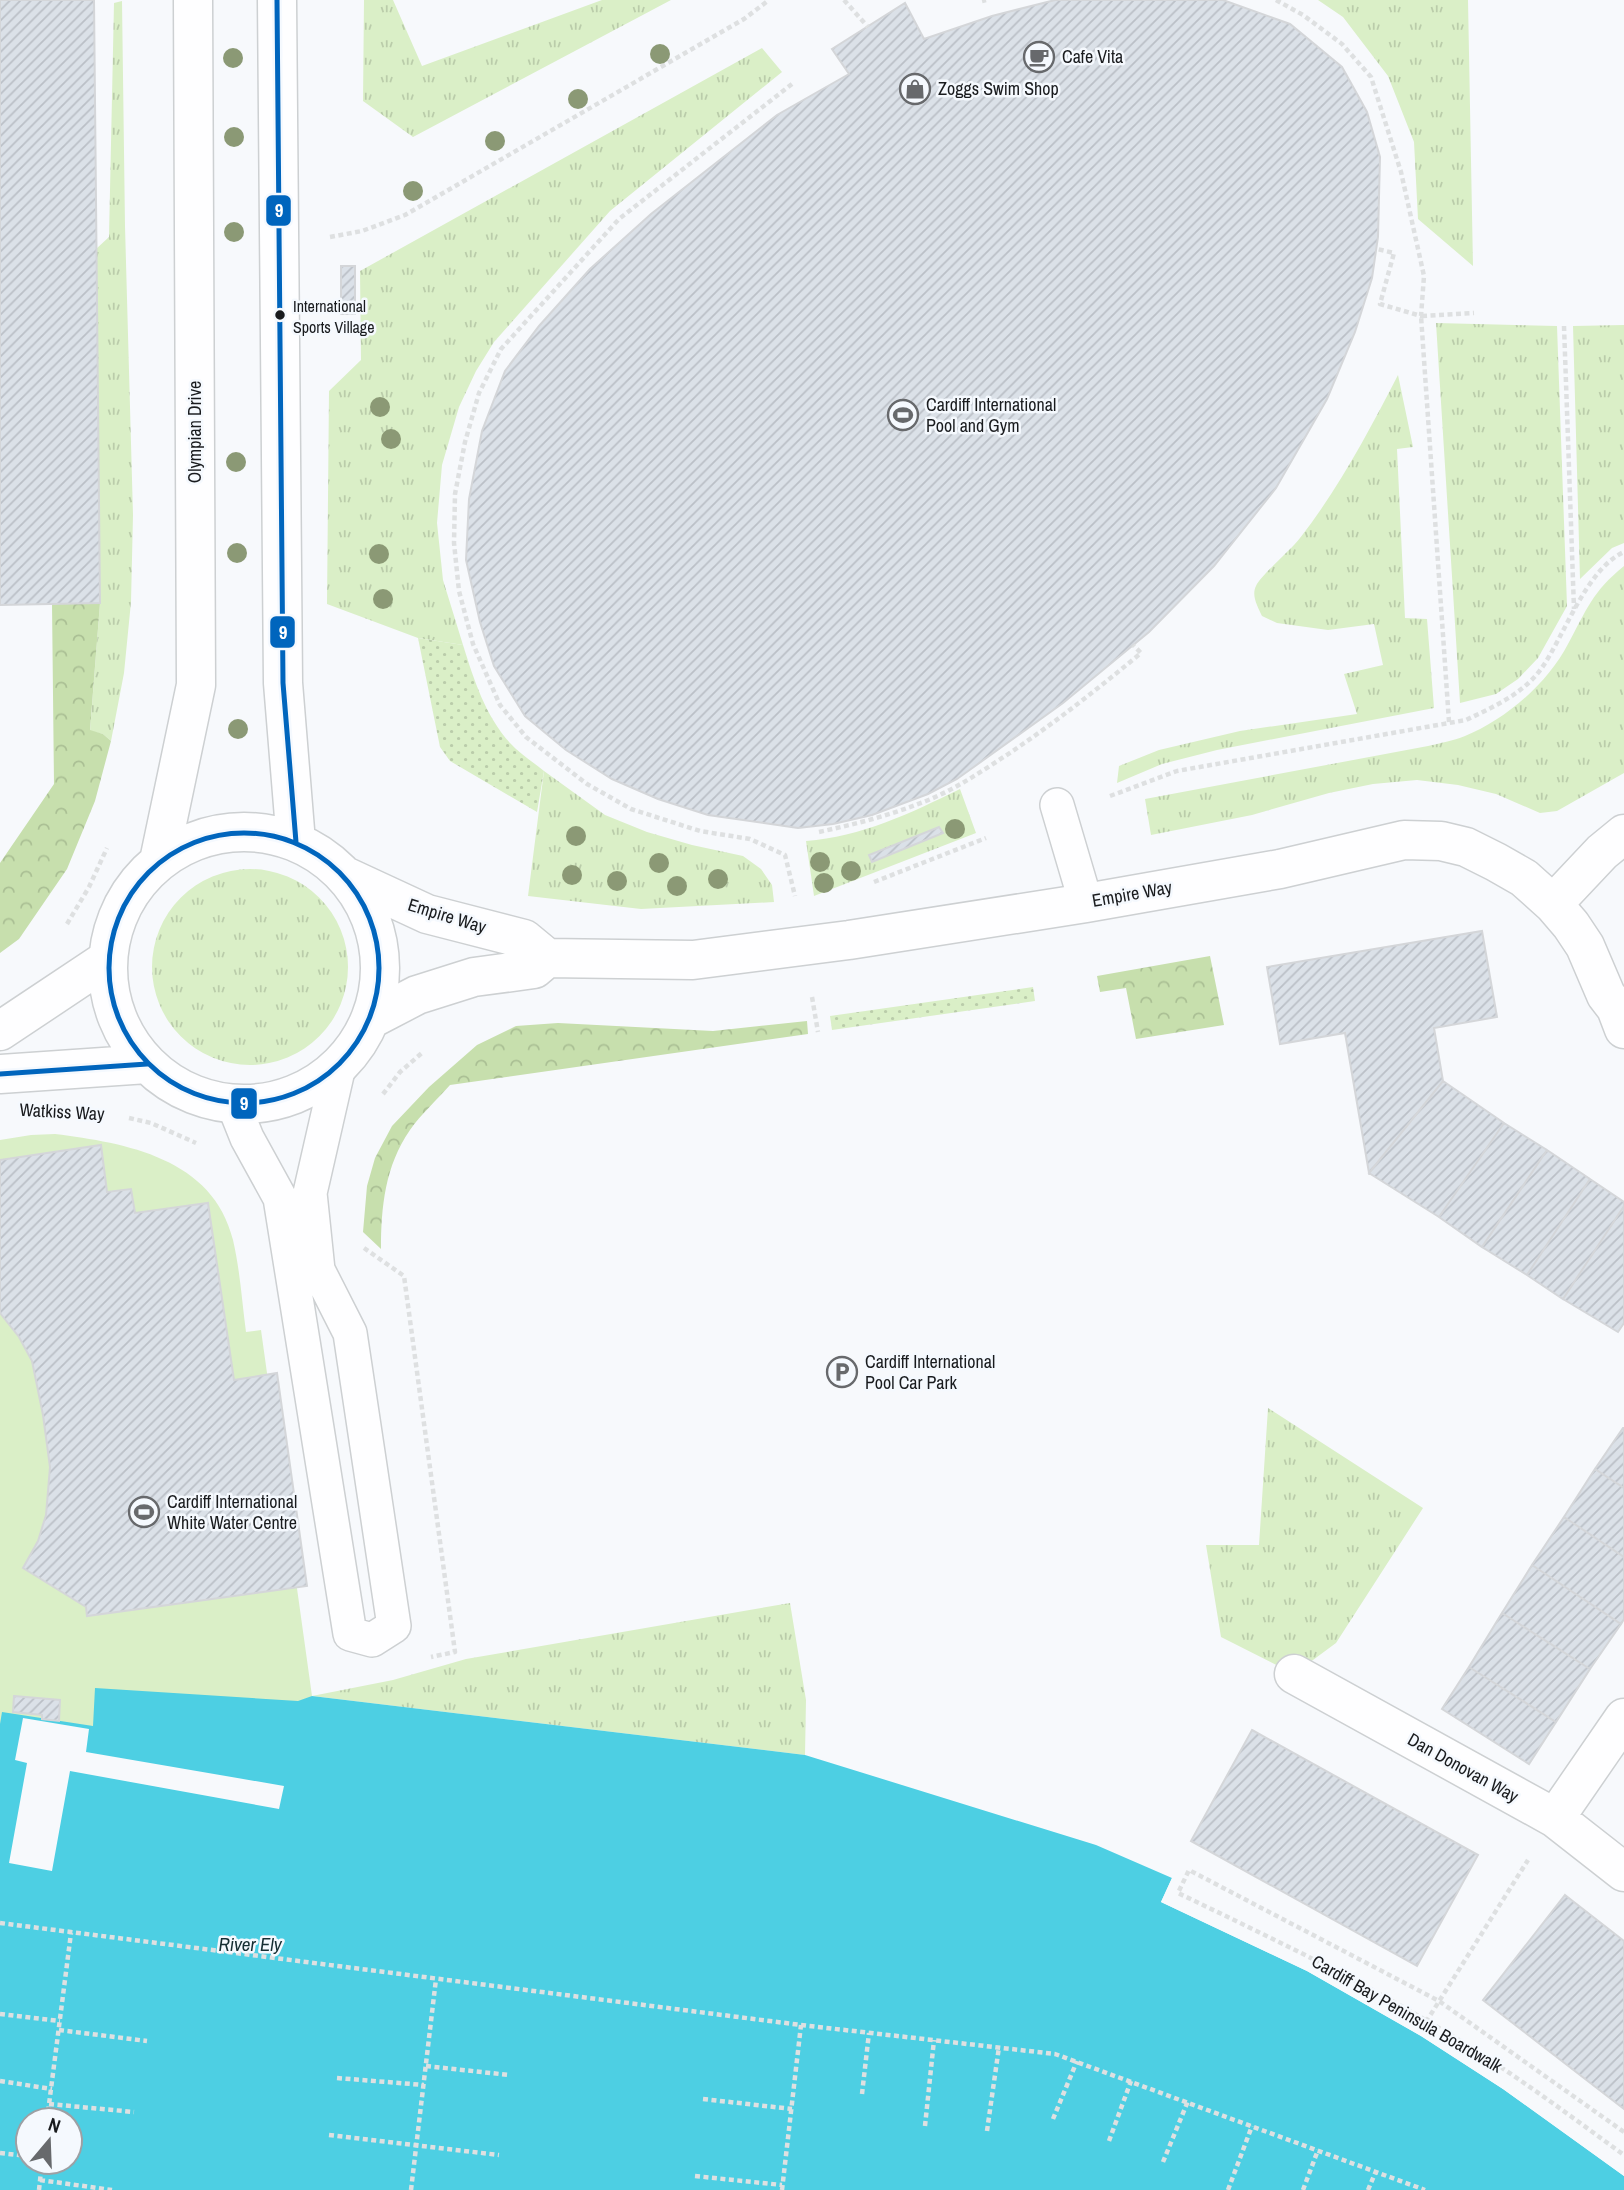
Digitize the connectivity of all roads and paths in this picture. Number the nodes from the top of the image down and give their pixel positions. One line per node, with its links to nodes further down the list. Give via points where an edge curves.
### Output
1 (193, 0): 23 (street, Olympian Drive, via 196,685)
2 (277, 0): 22 (street, via 283,683)
3 (769, 0): 8 (path, via 744,19 405,215 362,231)
4 (844, 0): 6 (path)
5 (1276, 0): 11 (path, via 1342,44 1371,77 1401,172 1424,276)
6 (868, 27)
7 (792, 84): 26 (path, via 619,219 501,349 479,393 464,442 454,543 459,591 473,644 500,705 526,737 586,784 631,809 700,831 750,839 785,855)
8 (326, 237)
9 (1377, 249): 11 (path, via 1394,253 1380,304)
10 (1474, 313): 11 (path)
11 (1421, 316): 16 (path)
12 (1564, 326): 14 (path)
13 (1624, 552): 14 (path, via 1591,583)
14 (1574, 610): 16 (path, via 1541,670 1508,699 1466,720)
15 (1133, 645): 19 (path, via 1141,653 1093,693 959,786 868,822)
16 (1449, 722): 17 (path, via 1177,771)
17 (1110, 796)
18 (1057, 805): 27 (lane)
19 (819, 832)
20 (1624, 834): 28 (street)
21 (986, 838): 25 (path)
22 (296, 842): 23 (street, via 261,832 225,833 190,842); 24 (street, via 323,856)
23 (159, 861): 30 (street, via 133,888 115,922)
24 (345, 876): 29 (street, Empire Way, via 427,914 524,939); 32 (street, via 372,919 381,969)
25 (873, 883)
26 (796, 900)
27 (1086, 903): 28 (street, Empire Way, via 1280,869 1404,840 1466,847 1524,877); 29 (street, Empire Way, via 693,960)
28 (1553, 904): 33 (street, Empire Way, via 1585,946)
29 (547, 958): 32 (street, Empire Way, via 534,969 474,977 417,995)
30 (108, 959): 34 (street); 37 (street, via 111,998 125,1033)
31 (811, 990): 35 (path)
32 (371, 1019): 38 (street)
33 (1624, 1029)
34 (0, 1031)
35 (818, 1032)
36 (428, 1047): 40 (path)
37 (148, 1063): 39 (street); 41 (street, via 173,1084 202,1097)
38 (339, 1066): 41 (street, via 308,1088 272,1101); 41 (lane, via 310,1193 317,1270 350,1333 394,1626 372,1640 350,1634 279,1198)
39 (0, 1074)
40 (380, 1098)
41 (233, 1103)
42 (125, 1117): 43 (path, Watkiss Way)
43 (200, 1145)
44 (1294, 1674): 46 (street, Dan Donovan Way)
45 (1624, 1718): 46 (street)
46 (1555, 1818): 47 (street, Dan Donovan Way); 51 (path)
47 (1624, 1872)
48 (0, 1923): 49 (path)
49 (71, 1933): 50 (path); 53 (path)
50 (436, 1979): 55 (path); 62 (path)
51 (1439, 2001): 54 (path); 54 (path, Cardiff Bay Peninsula Boardwalk, via 1189,1870 1178,1893 1307,1956); 79 (path)
52 (0, 2014): 53 (path)
53 (60, 2021): 56 (path)
54 (1426, 2022): 85 (path, Cardiff Bay Peninsula Boardwalk, via 1502,2067)
55 (801, 2025): 57 (path); 73 (path)
56 (59, 2030): 59 (path); 68 (path)
57 (869, 2033): 58 (path); 69 (path)
58 (934, 2040): 60 (path); 76 (path)
59 (147, 2041)
60 (999, 2047): 61 (path); 78 (path)
61 (1077, 2061): 66 (path); 75 (path)
62 (426, 2066): 63 (path); 67 (path)
63 (509, 2075)
64 (337, 2078): 67 (path)
65 (0, 2081): 68 (path)
66 (1131, 2081): 71 (path); 81 (path)
67 (424, 2085): 82 (path)
68 (52, 2089): 72 (path)
69 (862, 2094)
70 (703, 2099): 73 (path)
71 (1188, 2101): 77 (path); 86 (path)
72 (49, 2104): 74 (path)
73 (792, 2109): 91 (path)
74 (134, 2112)
75 (1053, 2119)
76 (925, 2126)
77 (1252, 2126): 83 (path); 95 (path)
78 (987, 2131)
79 (1624, 2132)
80 (329, 2135): 82 (path)
81 (1109, 2141)
82 (417, 2146): 84 (path); 94 (path)
83 (1318, 2150): 87 (path); 96 (path)
84 (499, 2155)
85 (1624, 2155)
86 (1163, 2162)
87 (1376, 2171): 97 (path); 98 (path)
88 (40, 2176): 90 (path)
89 (695, 2176): 91 (path)
90 (40, 2180): 92 (path); 93 (path)
91 (782, 2188)
92 (38, 2190)
93 (113, 2190)
94 (411, 2190)
95 (1228, 2190)
96 (1303, 2190)
97 (1368, 2190)
98 (1425, 2190)

